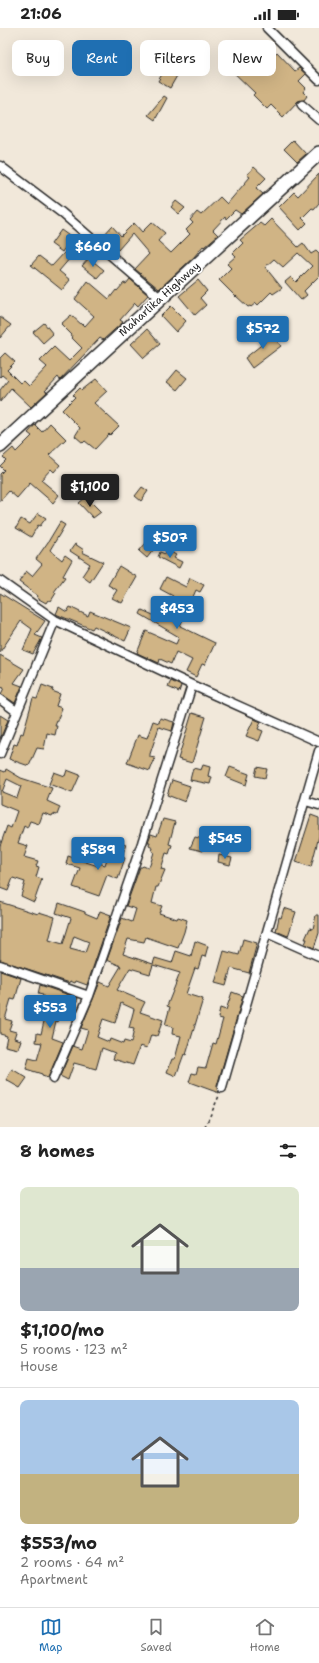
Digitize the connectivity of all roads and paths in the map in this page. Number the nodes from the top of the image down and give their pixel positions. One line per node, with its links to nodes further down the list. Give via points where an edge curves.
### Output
1 (267, 28): 2 (street)
2 (319, 80)
3 (302, 105): 4 (street)
4 (319, 120)
5 (319, 153): 7 (highway, Maharlika Highway)
6 (0, 166): 7 (street, via 62,212)
7 (160, 298): 8 (highway, Maharlika Highway)
8 (0, 446)
9 (0, 581): 10 (street)
10 (55, 620): 11 (street); 13 (street)
11 (192, 686): 14 (street); 22 (street, via 142,843)
12 (0, 699): 13 (street)
13 (16, 711): 16 (street)
14 (319, 742)
15 (319, 751): 17 (street)
16 (0, 754)
17 (306, 800): 18 (street); 19 (street)
18 (319, 805)
19 (267, 933): 20 (street); 24 (street)
20 (319, 956)
21 (0, 965): 22 (street)
22 (89, 996): 23 (street)
23 (53, 1080)
24 (222, 1088): 25 (path)
25 (205, 1127)

